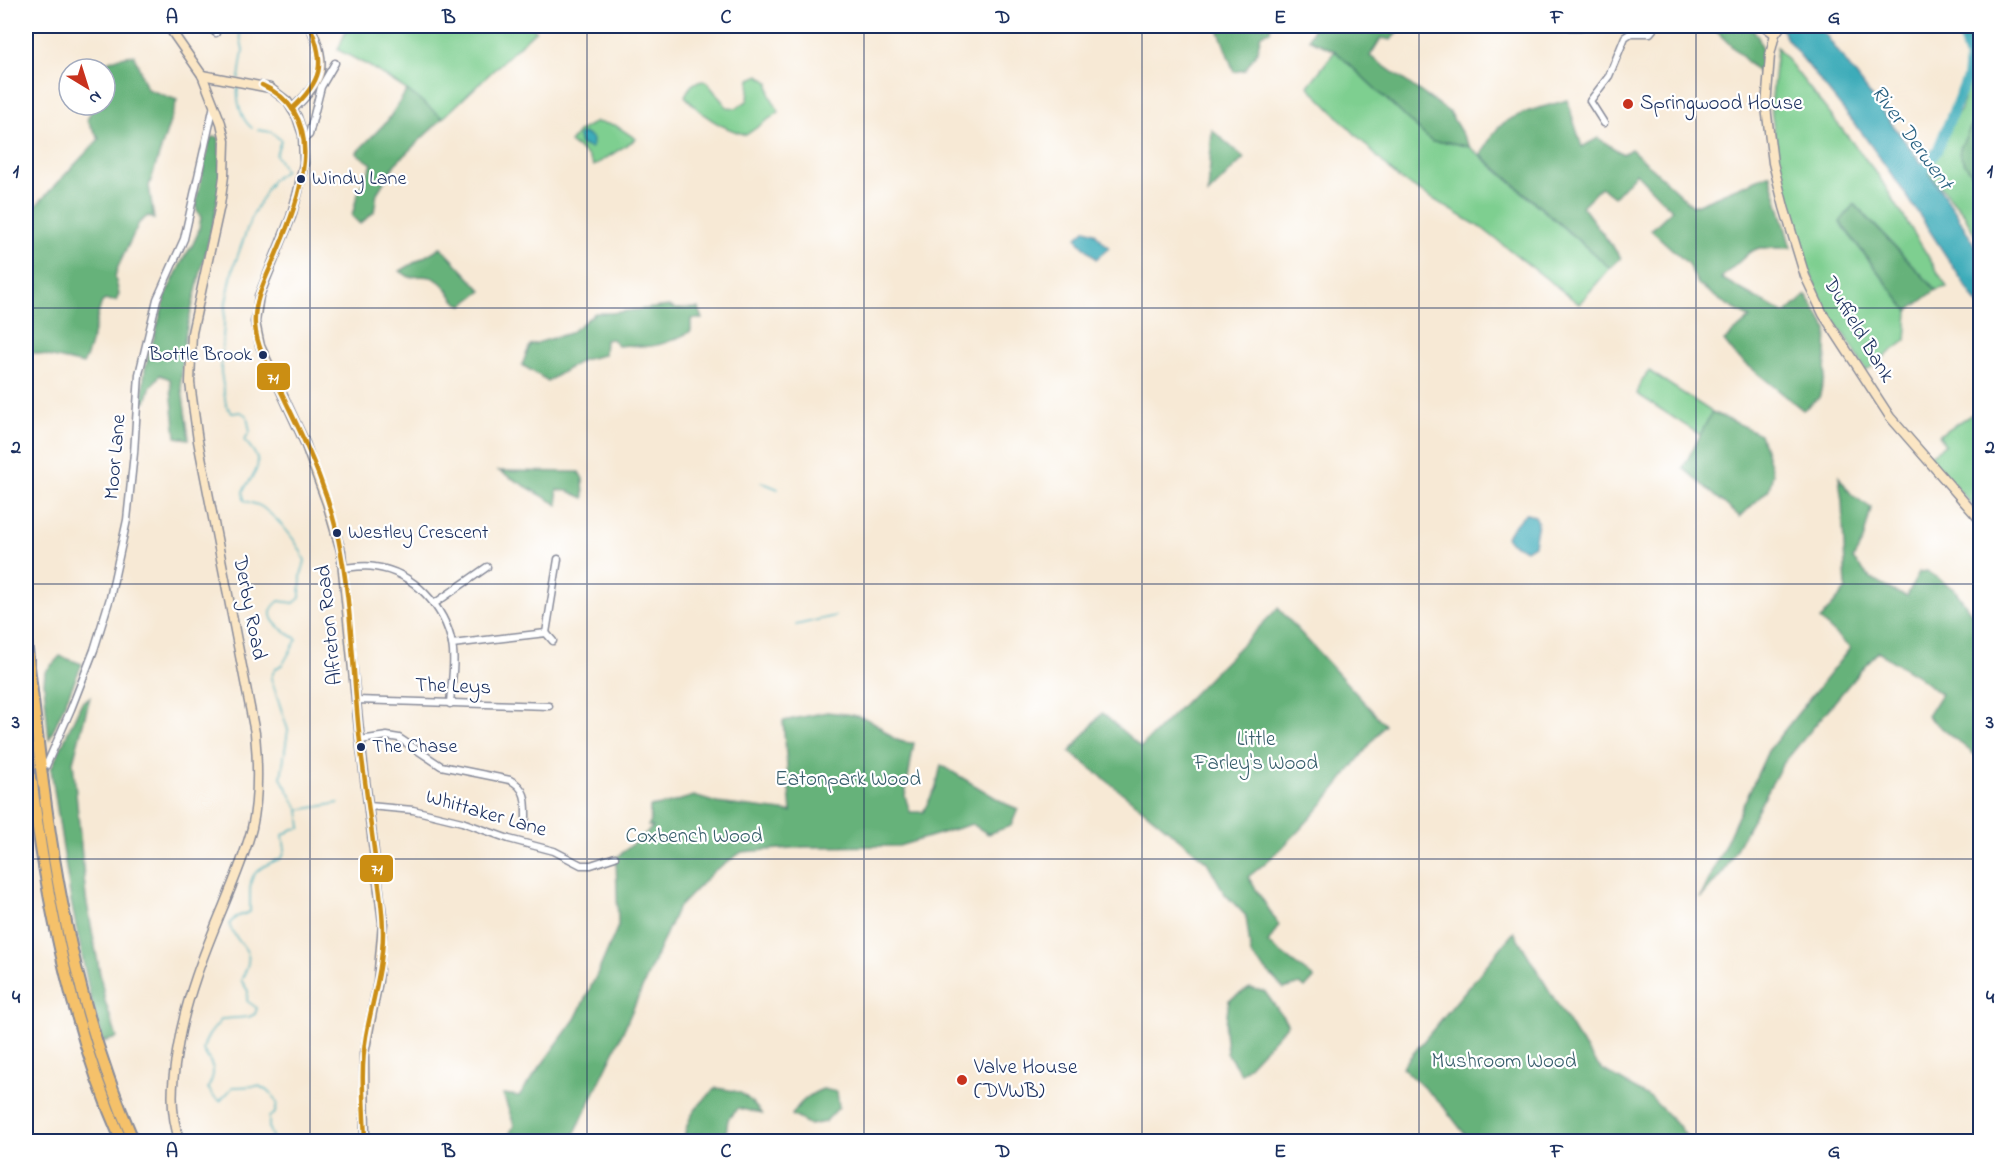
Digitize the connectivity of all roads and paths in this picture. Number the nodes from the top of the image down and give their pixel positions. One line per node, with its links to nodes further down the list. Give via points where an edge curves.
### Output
1 (168, 26): 11 (street)
2 (208, 26): 9 (street)
3 (310, 26): 13 (street, via 320,49 320,66 310,92)
4 (1570, 26): 5 (street)
5 (1582, 26)
6 (1656, 26): 14 (street, via 1650,33 1631,33 1625,38 1609,76 1590,100)
7 (1764, 26): 8 (street, Duffield Bank)
8 (1779, 29): 16 (street, Duffield Bank, via 1767,75 1766,107 1773,163 1804,276 1823,314 1890,417)
9 (216, 33)
10 (335, 63): 15 (street, via 321,87 309,135)
11 (202, 75): 12 (street, Derby Road); 13 (street, Alfreton Road, via 262,85 277,93)
12 (214, 104): 31 (street, Moor Lane, via 184,239 157,299 139,374 127,520 110,598 71,709); 37 (street, Derby Road, via 225,141 224,176 192,333 190,383 255,733 258,787 252,829 192,986 181,1028 171,1094)
13 (292, 109): 15 (street, Alfreton Road)
14 (1604, 123)
15 (304, 139): 19 (street, Alfreton Road, via 298,192 259,296 255,322 260,346 305,443 327,503)
16 (1980, 520)
17 (549, 566): 21 (street, via 558,563)
18 (487, 567): 20 (street)
19 (343, 568): 20 (street, via 375,567 393,572 410,581); 25 (street, Alfreton Road)
20 (434, 604): 24 (street, via 446,623)
21 (546, 633): 23 (street); 24 (street)
22 (26, 641): 30 (highway, bridge, via 41,768)
23 (553, 641)
24 (452, 644): 26 (street)
25 (356, 700): 26 (street, The Leys); 29 (street, Alfreton Road)
26 (450, 704): 27 (street, The Leys)
27 (549, 706)
28 (26, 734): 30 (highway)
29 (360, 740): 32 (street, Alfreton Road); 33 (street, via 399,738 441,766 510,780 524,792)
30 (38, 784): 31 (highway, bridge); 36 (highway, via 78,980)
31 (30, 803): 35 (highway, via 70,991)
32 (369, 806): 34 (street, Whittaker Lane, via 413,810 462,822 554,851 581,865); 38 (street, Alfreton Road, via 383,923 378,981 364,1054)
33 (526, 818)
34 (615, 857)
35 (122, 1142)
36 (134, 1142)
37 (180, 1142)
38 (365, 1142)

